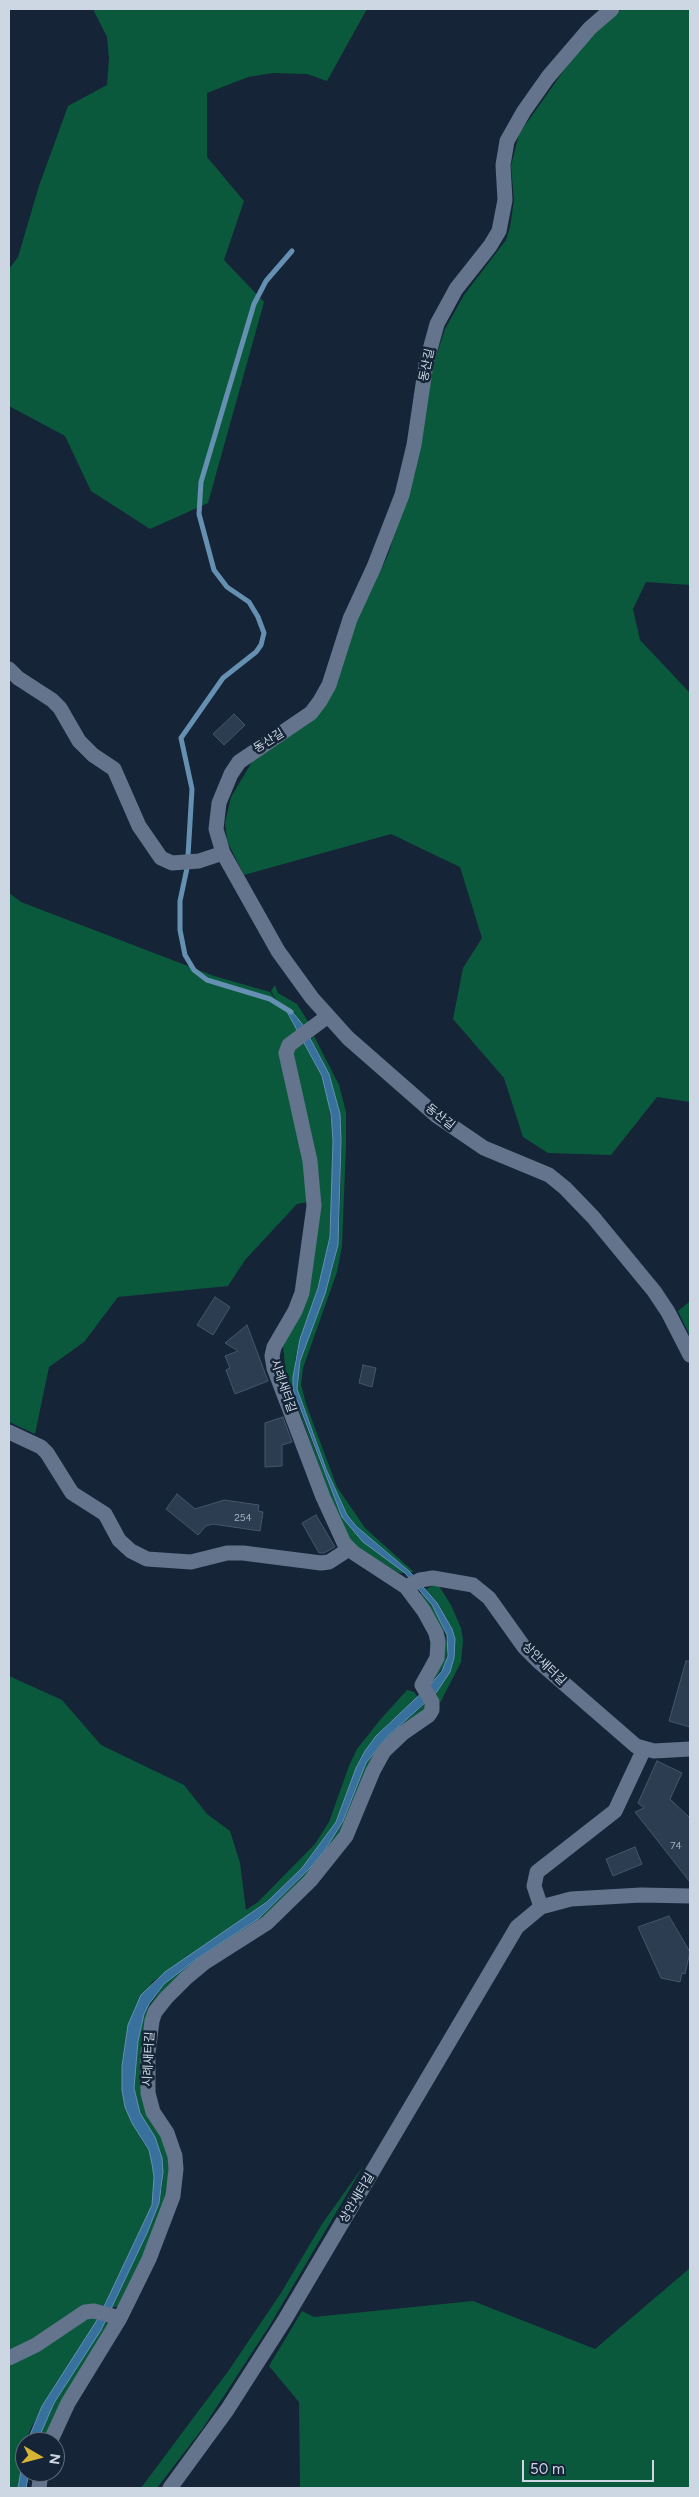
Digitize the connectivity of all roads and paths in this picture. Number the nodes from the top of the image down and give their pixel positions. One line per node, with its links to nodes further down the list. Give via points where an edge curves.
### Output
1 (612, 9): 3 (street, 동산길, via 590,28 548,77 509,136 504,152 505,200 499,231 456,289 438,324 426,364 414,446 402,495 350,619 329,685 310,712 250,753 231,774 216,818 217,839)
2 (9, 669): 3 (street, via 52,700 64,713 79,741 93,755 114,768 139,826 166,862 199,861)
3 (223, 853): 4 (street, 동산길, via 296,979)
4 (328, 1016): 5 (street, 동산길, via 355,1044 459,1132 500,1156 549,1175 565,1188 654,1291); 7 (street, 시례새터길, via 287,1049 286,1060 310,1161 314,1206 302,1294 272,1356 332,1519)
5 (690, 1355)
6 (9, 1432): 7 (street, via 41,1447 72,1493 105,1514 119,1540 147,1559 191,1562 227,1553 243,1553 320,1564)
7 (349, 1549): 8 (street, 시례새터길)
8 (406, 1587): 9 (street, 상안새터길, via 420,1580 445,1578 481,1590 537,1660 632,1743); 13 (street, 시례새터길, via 424,1611 438,1642 437,1658 422,1682 432,1706 430,1715 384,1751 346,1836 326,1863 267,1923 204,1963 171,1992 155,2012 148,2053 148,2093 153,2112 172,2144 175,2182 160,2232)
9 (644, 1749): 10 (street, 상안새터길); 12 (street, via 615,1811 537,1872 534,1886)
10 (690, 1749)
11 (690, 1896): 12 (street, 상안새터길, via 590,1897)
12 (541, 1907): 16 (street, 상안새터길, via 512,1935 284,2321)
13 (111, 2315): 14 (street, via 89,2311 80,2314 36,2345); 15 (street, 시례새터길)
14 (9, 2358)
15 (55, 2432)
16 (170, 2488)

